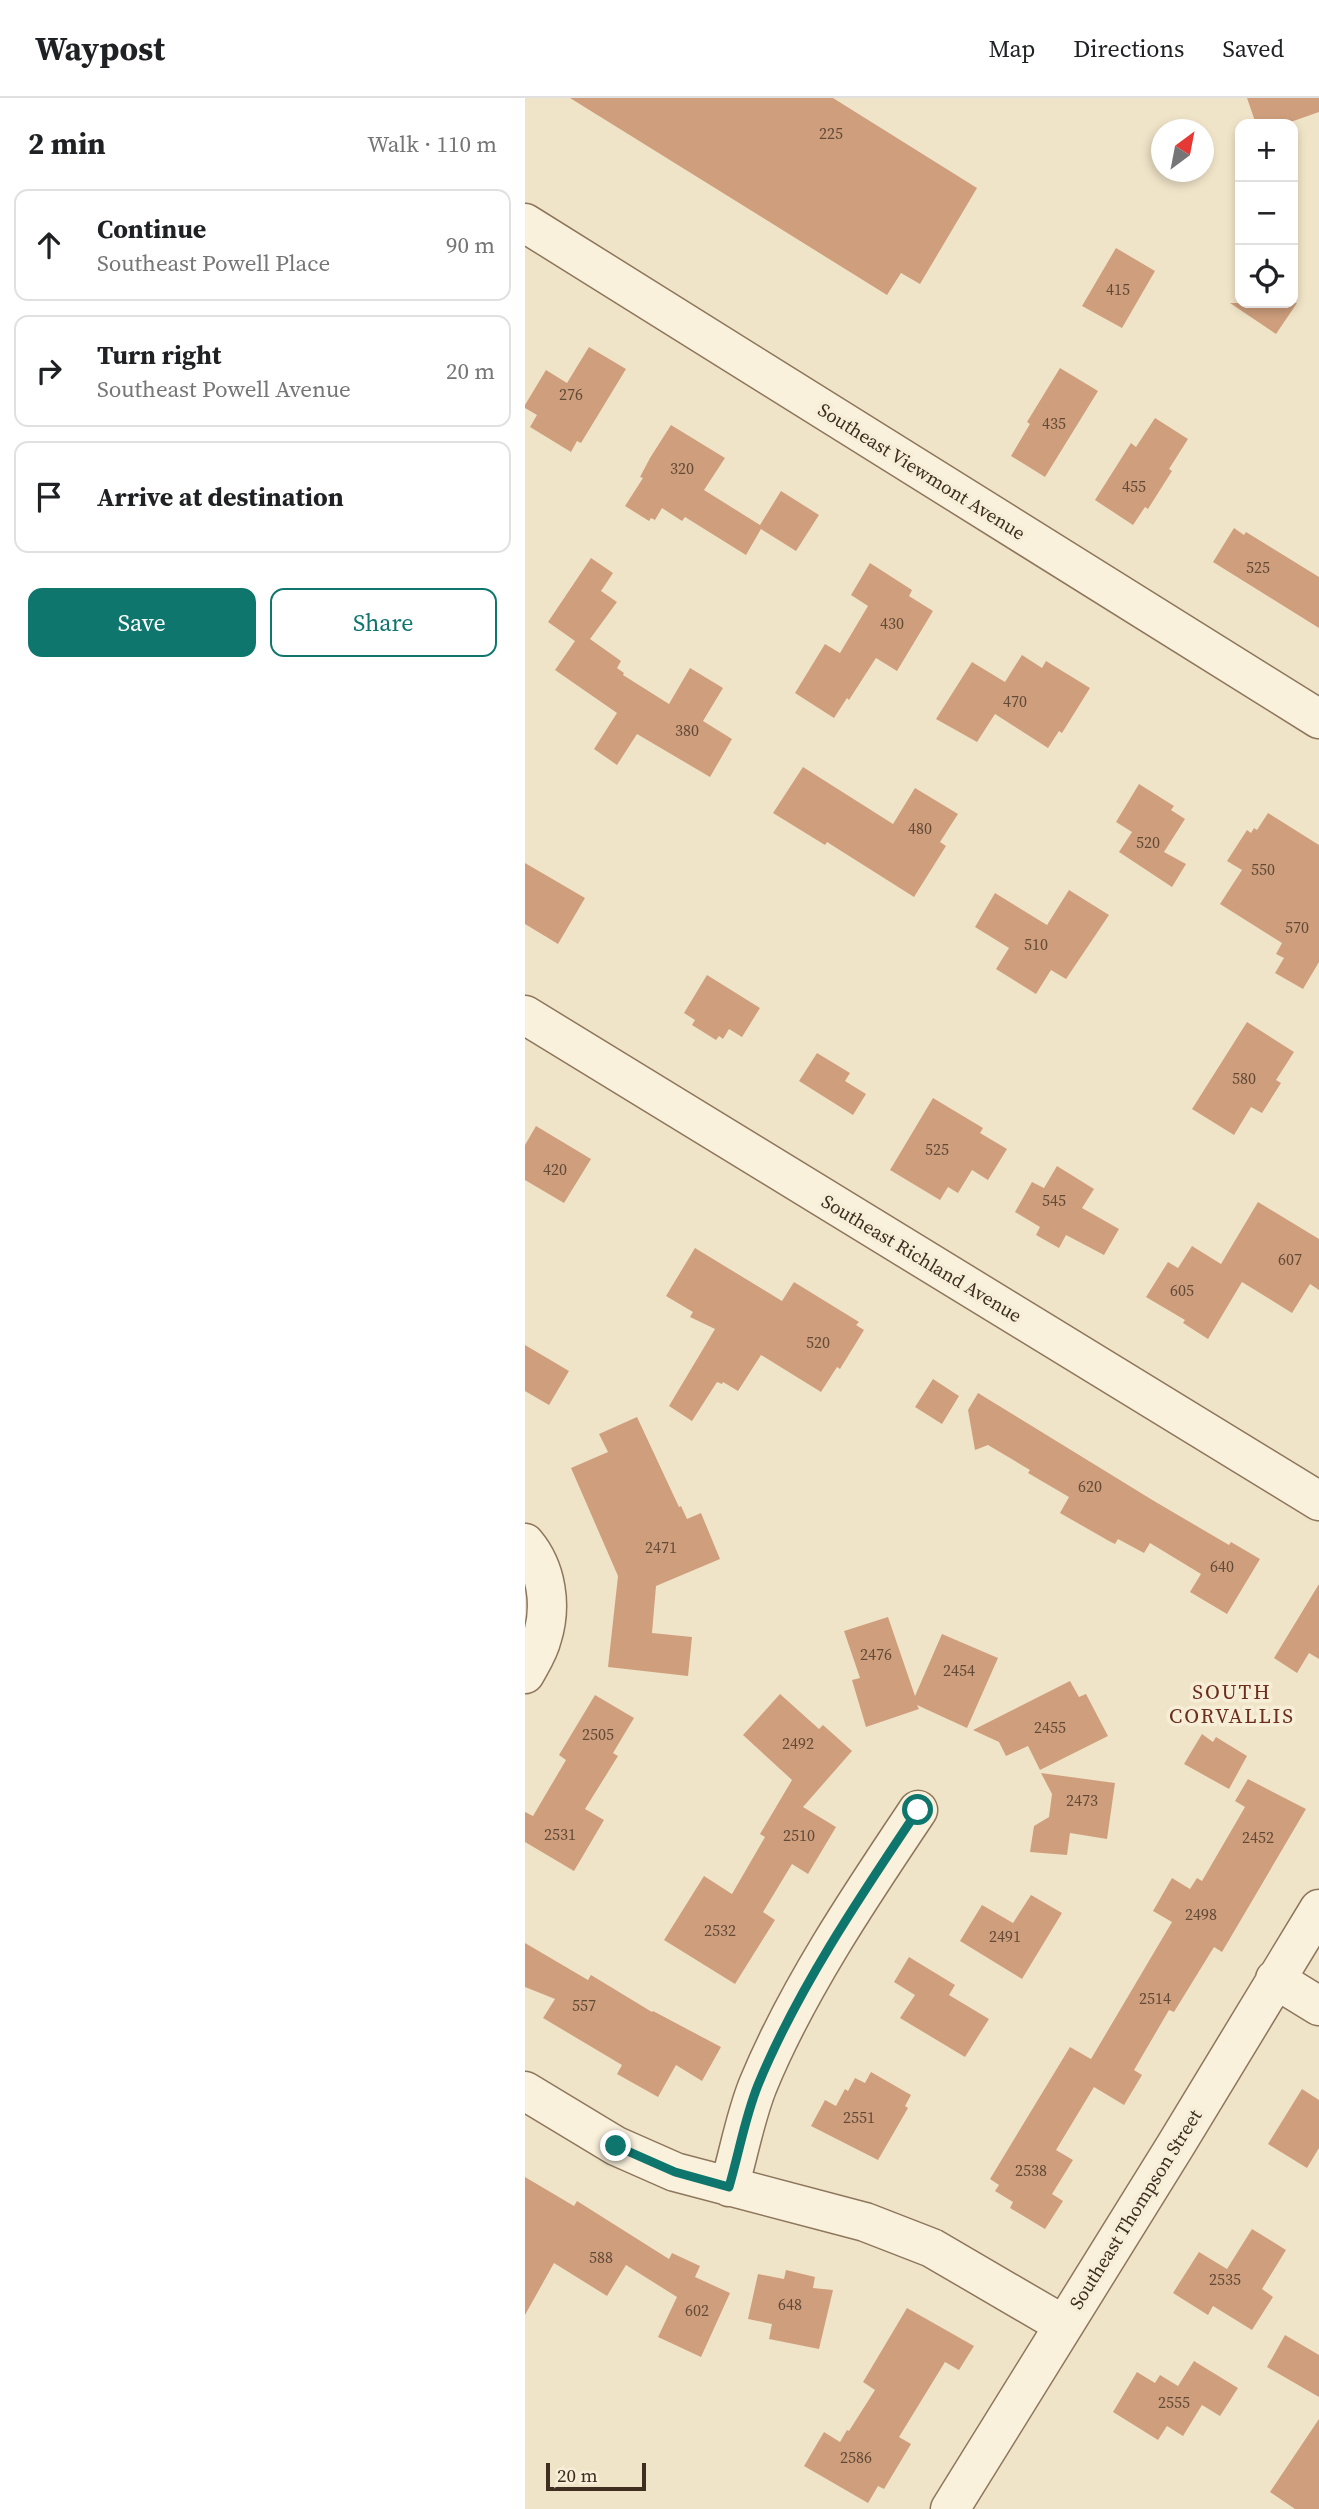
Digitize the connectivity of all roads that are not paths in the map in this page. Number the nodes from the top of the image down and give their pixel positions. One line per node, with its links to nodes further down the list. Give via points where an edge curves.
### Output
1 (525, 223): 2 (street, Southeast Viewmont Avenue)
2 (1319, 719)
3 (525, 1015): 4 (street, Southeast Richland Avenue)
4 (1319, 1501)
5 (525, 1543): 6 (street, via 539,1563 547,1619 542,1641)
6 (525, 1674)
7 (918, 1810): 12 (street, via 784,2025 757,2087)
8 (1319, 1909): 9 (street, Southeast Thompson Street)
9 (1275, 1979): 10 (street); 13 (street, Southeast Thompson Street)
10 (1319, 2006)
11 (525, 2091): 12 (street, via 616,2146 675,2172)
12 (729, 2187): 13 (street, via 865,2222 932,2248)
13 (1064, 2325): 14 (street, Southeast Thompson Street)
14 (950, 2509)

